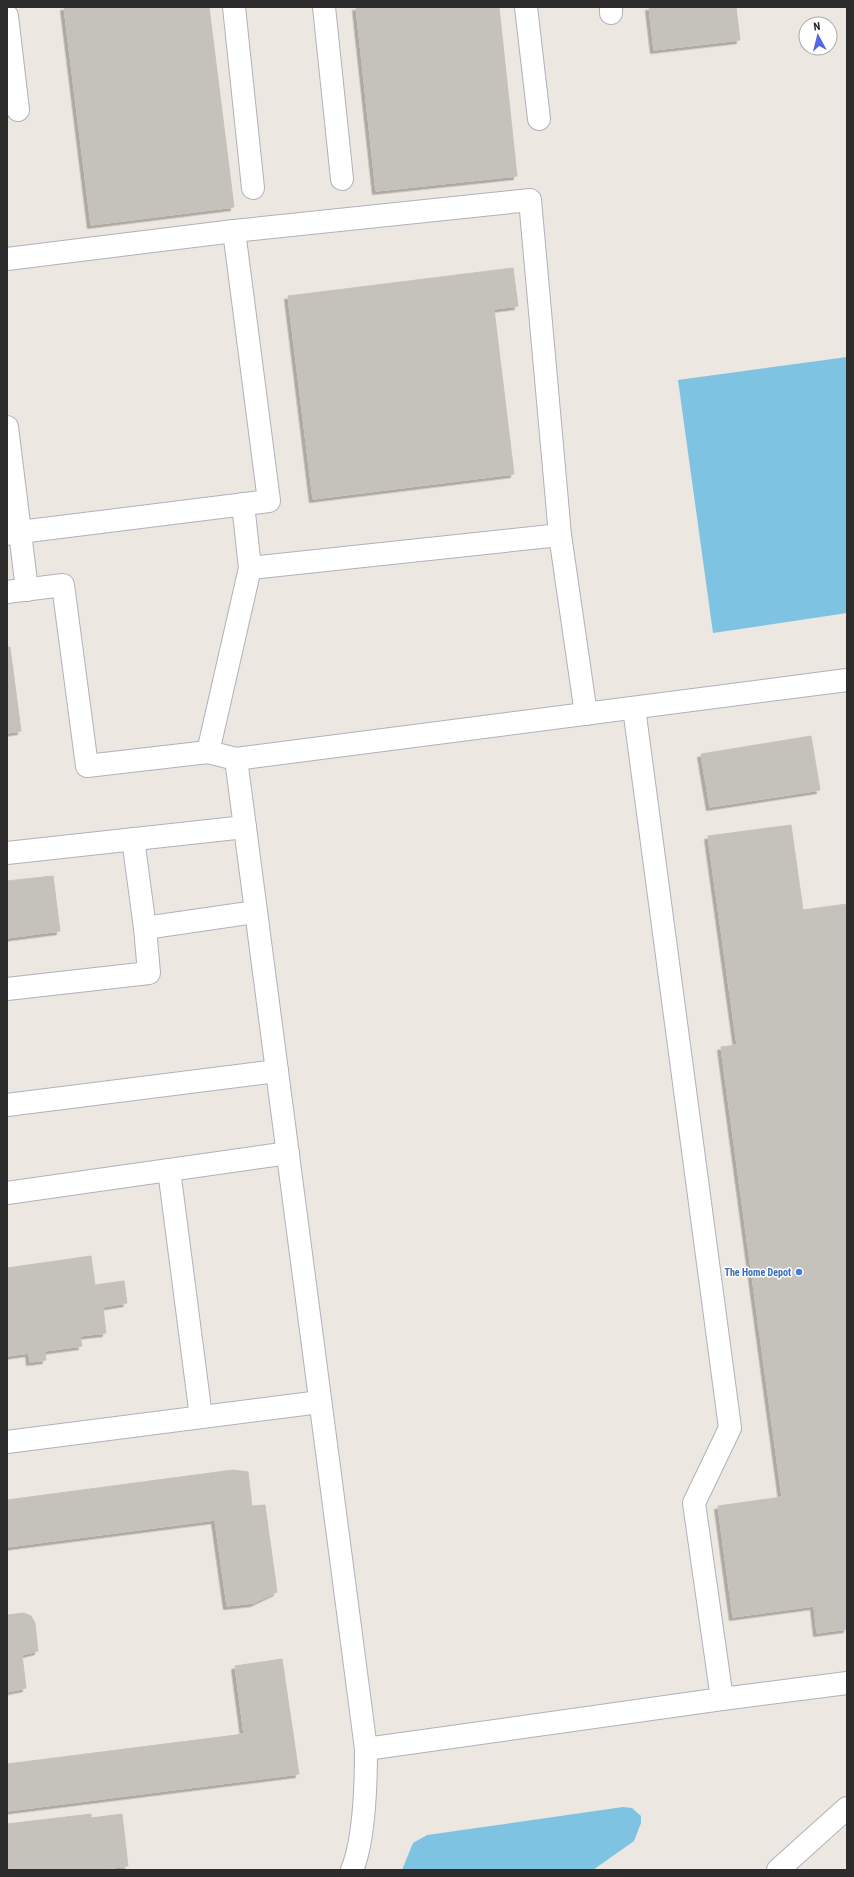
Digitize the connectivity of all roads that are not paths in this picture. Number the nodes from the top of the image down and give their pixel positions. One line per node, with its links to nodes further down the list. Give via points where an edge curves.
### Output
1 (234, 7): 8 (lane)
2 (324, 7): 7 (lane)
3 (526, 7): 6 (lane)
4 (7, 16): 5 (lane)
5 (18, 110)
6 (540, 118)
7 (342, 179)
8 (253, 188)
9 (234, 231): 10 (lane); 12 (lane, via 269,501); 14 (lane, via 530,200)
10 (7, 259)
11 (8, 439): 13 (lane)
12 (243, 504): 13 (lane); 15 (lane)
13 (14, 533): 16 (lane)
14 (560, 535): 15 (lane); 19 (lane)
15 (250, 568): 20 (lane)
16 (17, 591): 20 (lane, via 63,585 87,766)
17 (847, 680): 18 (lane)
18 (634, 708): 19 (lane); 37 (lane, via 730,1428 694,1503)
19 (586, 714): 21 (lane)
20 (208, 752): 21 (lane)
21 (236, 759): 22 (lane)
22 (245, 827): 23 (lane); 25 (lane)
23 (133, 839): 24 (lane); 26 (lane)
24 (7, 853)
25 (256, 912): 26 (lane); 28 (lane)
26 (145, 928): 27 (lane, via 149,973)
27 (7, 989)
28 (277, 1071): 29 (lane); 30 (lane)
29 (7, 1104)
30 (288, 1154): 31 (lane); 33 (lane)
31 (169, 1170): 32 (lane); 34 (lane)
32 (7, 1193)
33 (320, 1402): 34 (lane); 38 (lane)
34 (201, 1418): 35 (lane)
35 (7, 1442)
36 (847, 1683): 37 (lane)
37 (722, 1699): 38 (lane)
38 (366, 1749): 40 (lane, via 366,1783 360,1835)
39 (847, 1808): 41 (lane)
40 (352, 1870)
41 (778, 1870)

